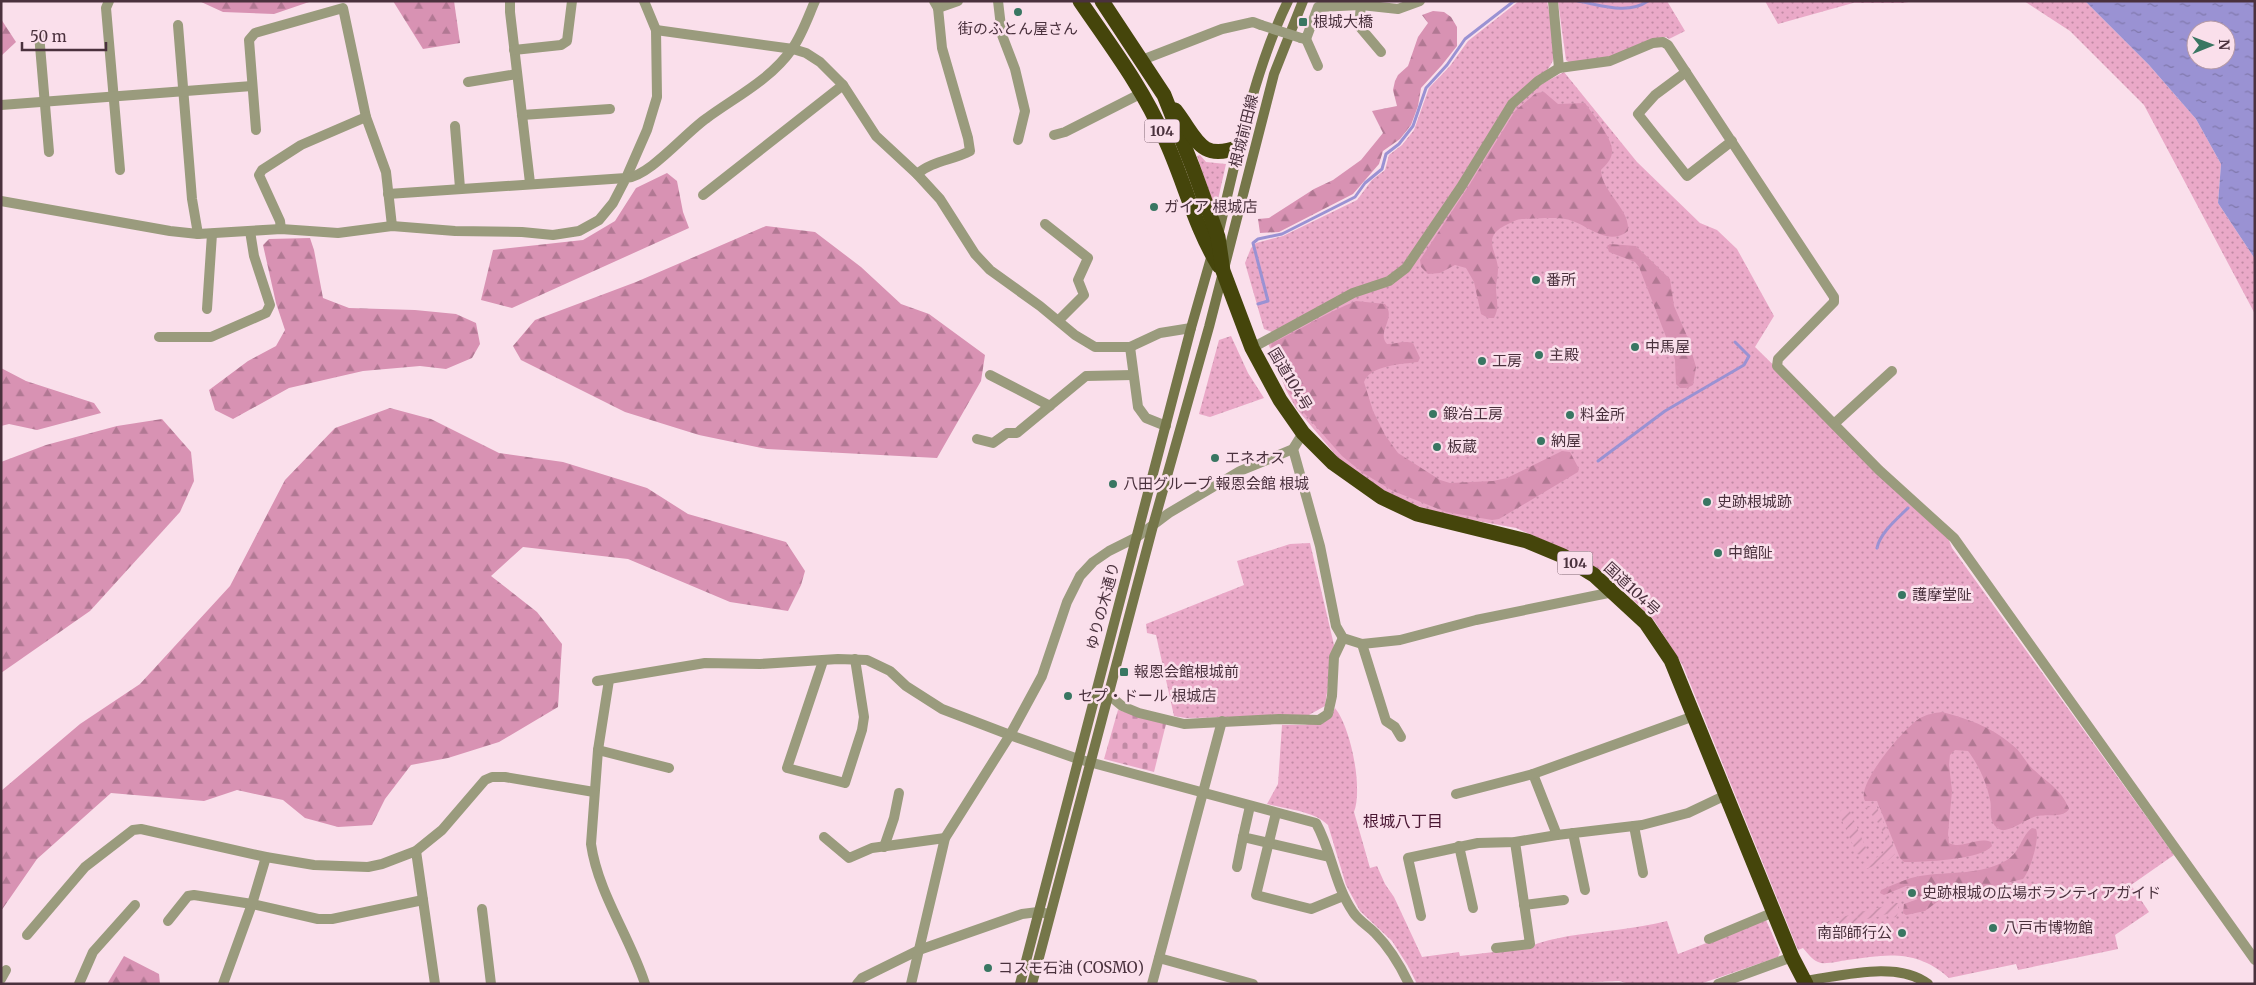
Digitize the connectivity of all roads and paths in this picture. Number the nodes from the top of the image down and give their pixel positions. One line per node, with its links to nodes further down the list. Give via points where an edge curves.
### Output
1 (109, 1): 34 (street, via 106,8)
2 (510, 1): 21 (street)
3 (572, 1): 21 (street, via 567,41 560,45)
4 (644, 1): 17 (street)
5 (815, 1): 20 (street)
6 (958, 1): 14 (street)
7 (998, 1): 43 (street, via 1002,35 1015,69 1025,111)
8 (1080, 1): 32 (highway, 国道104号 / 104)
9 (1102, 1): 23 (highway, 国道104号 / 104)
10 (1288, 1): 45 (street, 根城前田線, via 1261,71)
11 (1303, 1): 63 (street, 根城前田線, via 1274,74)
12 (1553, 1): 25 (street)
13 (1416, 2): 15 (street, via 1398,9)
14 (936, 5): 48 (street, via 942,48 970,151 926,167)
15 (1361, 5): 19 (street, via 1318,7); 22 (street, via 1359,26)
16 (178, 25): 31 (street)
17 (656, 30): 20 (street); 49 (street, via 657,97)
18 (39, 34): 35 (street)
19 (1303, 39): 23 (street, bridge, via 1253,22 1222,29); 24 (street)
20 (792, 49): 29 (street, via 820,62); 49 (street, via 762,81 706,118 649,168 634,178)
21 (514, 50): 27 (street)
22 (1381, 52)
23 (1142, 60): 33 (highway, 国道104号 / 104)
24 (1318, 66)
25 (1559, 68): 26 (street, via 1610,61 1663,42); 69 (street, via 1512,104 1406,268 1389,281 1353,293)
26 (1686, 72): 44 (street); 44 (street, via 1655,95 1638,114 1687,176)
27 (517, 74): 28 (street); 38 (street)
28 (468, 82)
29 (843, 84): 48 (street, via 876,136); 53 (street)
30 (252, 86): 31 (street); 39 (street, via 249,40 255,33 343,8); 41 (street)
31 (183, 92): 34 (street); 59 (street)
32 (1142, 93): 42 (street); 62 (highway, 国道104号 / 104, via 1174,158 1201,234)
33 (1164, 95): 45 (highway, via 1206,150 1222,154); 61 (highway, 国道104号 / 104)
34 (114, 98): 35 (street); 47 (street)
35 (45, 102): 36 (street); 46 (street)
36 (1, 106)
37 (610, 109): 38 (street)
38 (522, 115): 50 (street)
39 (366, 117): 52 (street, via 386,172); 57 (street, via 301,145 262,170 259,175)
40 (454, 126): 51 (street)
41 (256, 130)
42 (1054, 135)
43 (1018, 140)
44 (1732, 141): 74 (street, via 1834,296 1834,302 1778,359 1777,366)
45 (1239, 147): 61 (street, 根城前田線)
46 (49, 152)
47 (120, 170)
48 (917, 174): 65 (street, via 940,199 975,254 990,270)
49 (626, 178): 50 (street); 56 (street, via 613,203 599,220 579,231 553,235)
50 (530, 183): 51 (street)
51 (460, 188): 52 (street)
52 (388, 194): 56 (street)
53 (703, 195)
54 (1, 201): 59 (street)
55 (1045, 224): 65 (street, via 1088,258 1078,280 1084,296)
56 (392, 226): 57 (street, via 338,233)
57 (281, 229): 58 (street)
58 (250, 231): 60 (street); 67 (street, via 254,256 270,305 266,313 211,337)
59 (198, 234): 60 (street)
60 (212, 234): 64 (street)
61 (1218, 237): 62 (street, ゆりの木通り); 63 (highway, 国道104号 / 104)
62 (1212, 255): 63 (highway, 国道104号 / 104); 66 (street, ゆりの木通り)
63 (1223, 271): 69 (highway, 国道104号 / 104); 79 (street, ゆりの木通り)
64 (206, 309)
65 (1060, 320): 68 (street, via 1075,335 1095,347)
66 (1191, 328): 68 (street, via 1160,333); 75 (street, ゆりの木通り)
67 (159, 337)
68 (1130, 347): 72 (street)
69 (1252, 348): 76 (highway, 国道104号 / 104, via 1280,400)
70 (1892, 371): 74 (street)
71 (990, 375): 73 (street)
72 (1133, 375): 73 (street, via 1086,376); 75 (street, via 1138,406 1146,418)
73 (1050, 406): 77 (street, via 1017,433 1007,434 993,443)
74 (1835, 423): 140 (street, via 1899,489 1954,538)
75 (1166, 426): 80 (street, ゆりの木通り)
76 (1303, 433): 78 (street); 81 (highway, 国道104号 / 104, via 1333,463 1381,498 1417,514 1527,541 1563,556 1594,575)
77 (977, 439)
78 (1292, 449): 79 (street, via 1240,471); 82 (street, via 1320,546 1336,626)
79 (1154, 522): 80 (street); 88 (street, ゆりの木通り)
80 (1136, 537): 91 (street, via 1093,562 1080,576 1067,602 1042,676); 94 (street, ゆりの木通り)
81 (1613, 592): 83 (street, via 1476,620 1400,640); 89 (highway, 国道104号 / 104, via 1646,624 1671,660)
82 (1343, 638): 83 (street); 90 (street, via 1334,658 1328,714 1319,720)
83 (1362, 644): 92 (street, via 1386,721 1395,727)
84 (855, 659): 85 (street); 85 (street, via 864,717 846,783 787,768); 91 (street, via 867,660 890,671 906,686 942,709)
85 (823, 661): 86 (street, via 705,663)
86 (609, 680): 87 (street); 93 (street)
87 (597, 681)
88 (1109, 695): 90 (street, via 1122,706 1161,719 1184,724); 95 (street, ゆりの木通り)
89 (1694, 716): 97 (street); 102 (highway, 国道104号 / 104)
90 (1222, 721): 100 (street)
91 (1010, 735): 94 (street); 110 (street)
92 (1400, 737)
93 (598, 750): 96 (street); 98 (street)
94 (1078, 759): 95 (street); 129 (street, ゆりの木通り)
95 (1091, 762): 100 (street); 131 (street, ゆりの木通り)
96 (669, 768)
97 (1534, 774): 101 (street); 107 (street)
98 (594, 792): 115 (street, via 492,777 484,780 442,830); 146 (street, via 592,856)
99 (899, 793): 114 (street)
100 (1203, 794): 103 (street); 139 (street)
101 (1456, 794)
102 (1726, 795): 105 (street, via 1688,813); 130 (highway, 国道104号 / 104)
103 (1250, 806): 104 (street); 109 (street)
104 (1276, 813): 112 (street); 117 (street, via 1316,823)
105 (1634, 826): 106 (street); 119 (street)
106 (1573, 833): 107 (street); 120 (street)
107 (1557, 835): 111 (street)
108 (824, 837): 114 (street, via 849,858 872,848)
109 (1244, 837): 112 (street); 118 (street)
110 (945, 838): 114 (street); 137 (street)
111 (1515, 842): 113 (street); 126 (street)
112 (1268, 844): 117 (street); 121 (street, via 1256,895 1311,909)
113 (1459, 846): 127 (street); 132 (street, via 1408,858)
114 (884, 847)
115 (416, 851): 116 (street, via 368,867 314,865); 122 (street)
116 (266, 857): 124 (street); 134 (street, via 141,829 133,830 84,867)
117 (1329, 857): 121 (street)
118 (1236, 867)
119 (1643, 873)
120 (1585, 890)
121 (1343, 896): 153 (street, via 1354,914 1389,949)
122 (423, 900): 124 (street, via 332,919 318,919); 144 (street)
123 (1564, 900): 126 (street)
124 (252, 904): 133 (street, via 188,896); 143 (street)
125 (135, 905): 142 (street, via 93,952)
126 (1524, 905): 136 (street, via 1530,944)
127 (1473, 908)
128 (482, 909): 145 (street)
129 (1038, 912): 131 (street); 137 (street, via 1022,914); 149 (street, ゆりの木通り)
130 (1774, 912): 135 (street); 138 (highway, 国道104号 / 104)
131 (1050, 914): 150 (street, ゆりの木通り)
132 (1420, 916)
133 (168, 921)
134 (26, 935)
135 (1709, 940)
136 (1496, 948)
137 (919, 950): 147 (street, via 862,978); 148 (street)
138 (1792, 957): 141 (highway, 国道104号 / 104); 154 (street)
139 (1158, 958): 151 (street); 152 (street)
140 (2255, 960)
141 (1805, 982): 155 (street, via 1882,971 1906,972)
142 (79, 984)
143 (224, 984)
144 (435, 984)
145 (491, 984)
146 (645, 984)
147 (857, 984)
148 (911, 984)
149 (1020, 984)
150 (1032, 984)
151 (1152, 984)
152 (1253, 984)
153 (1409, 984)
154 (1718, 984)
155 (1928, 984)

